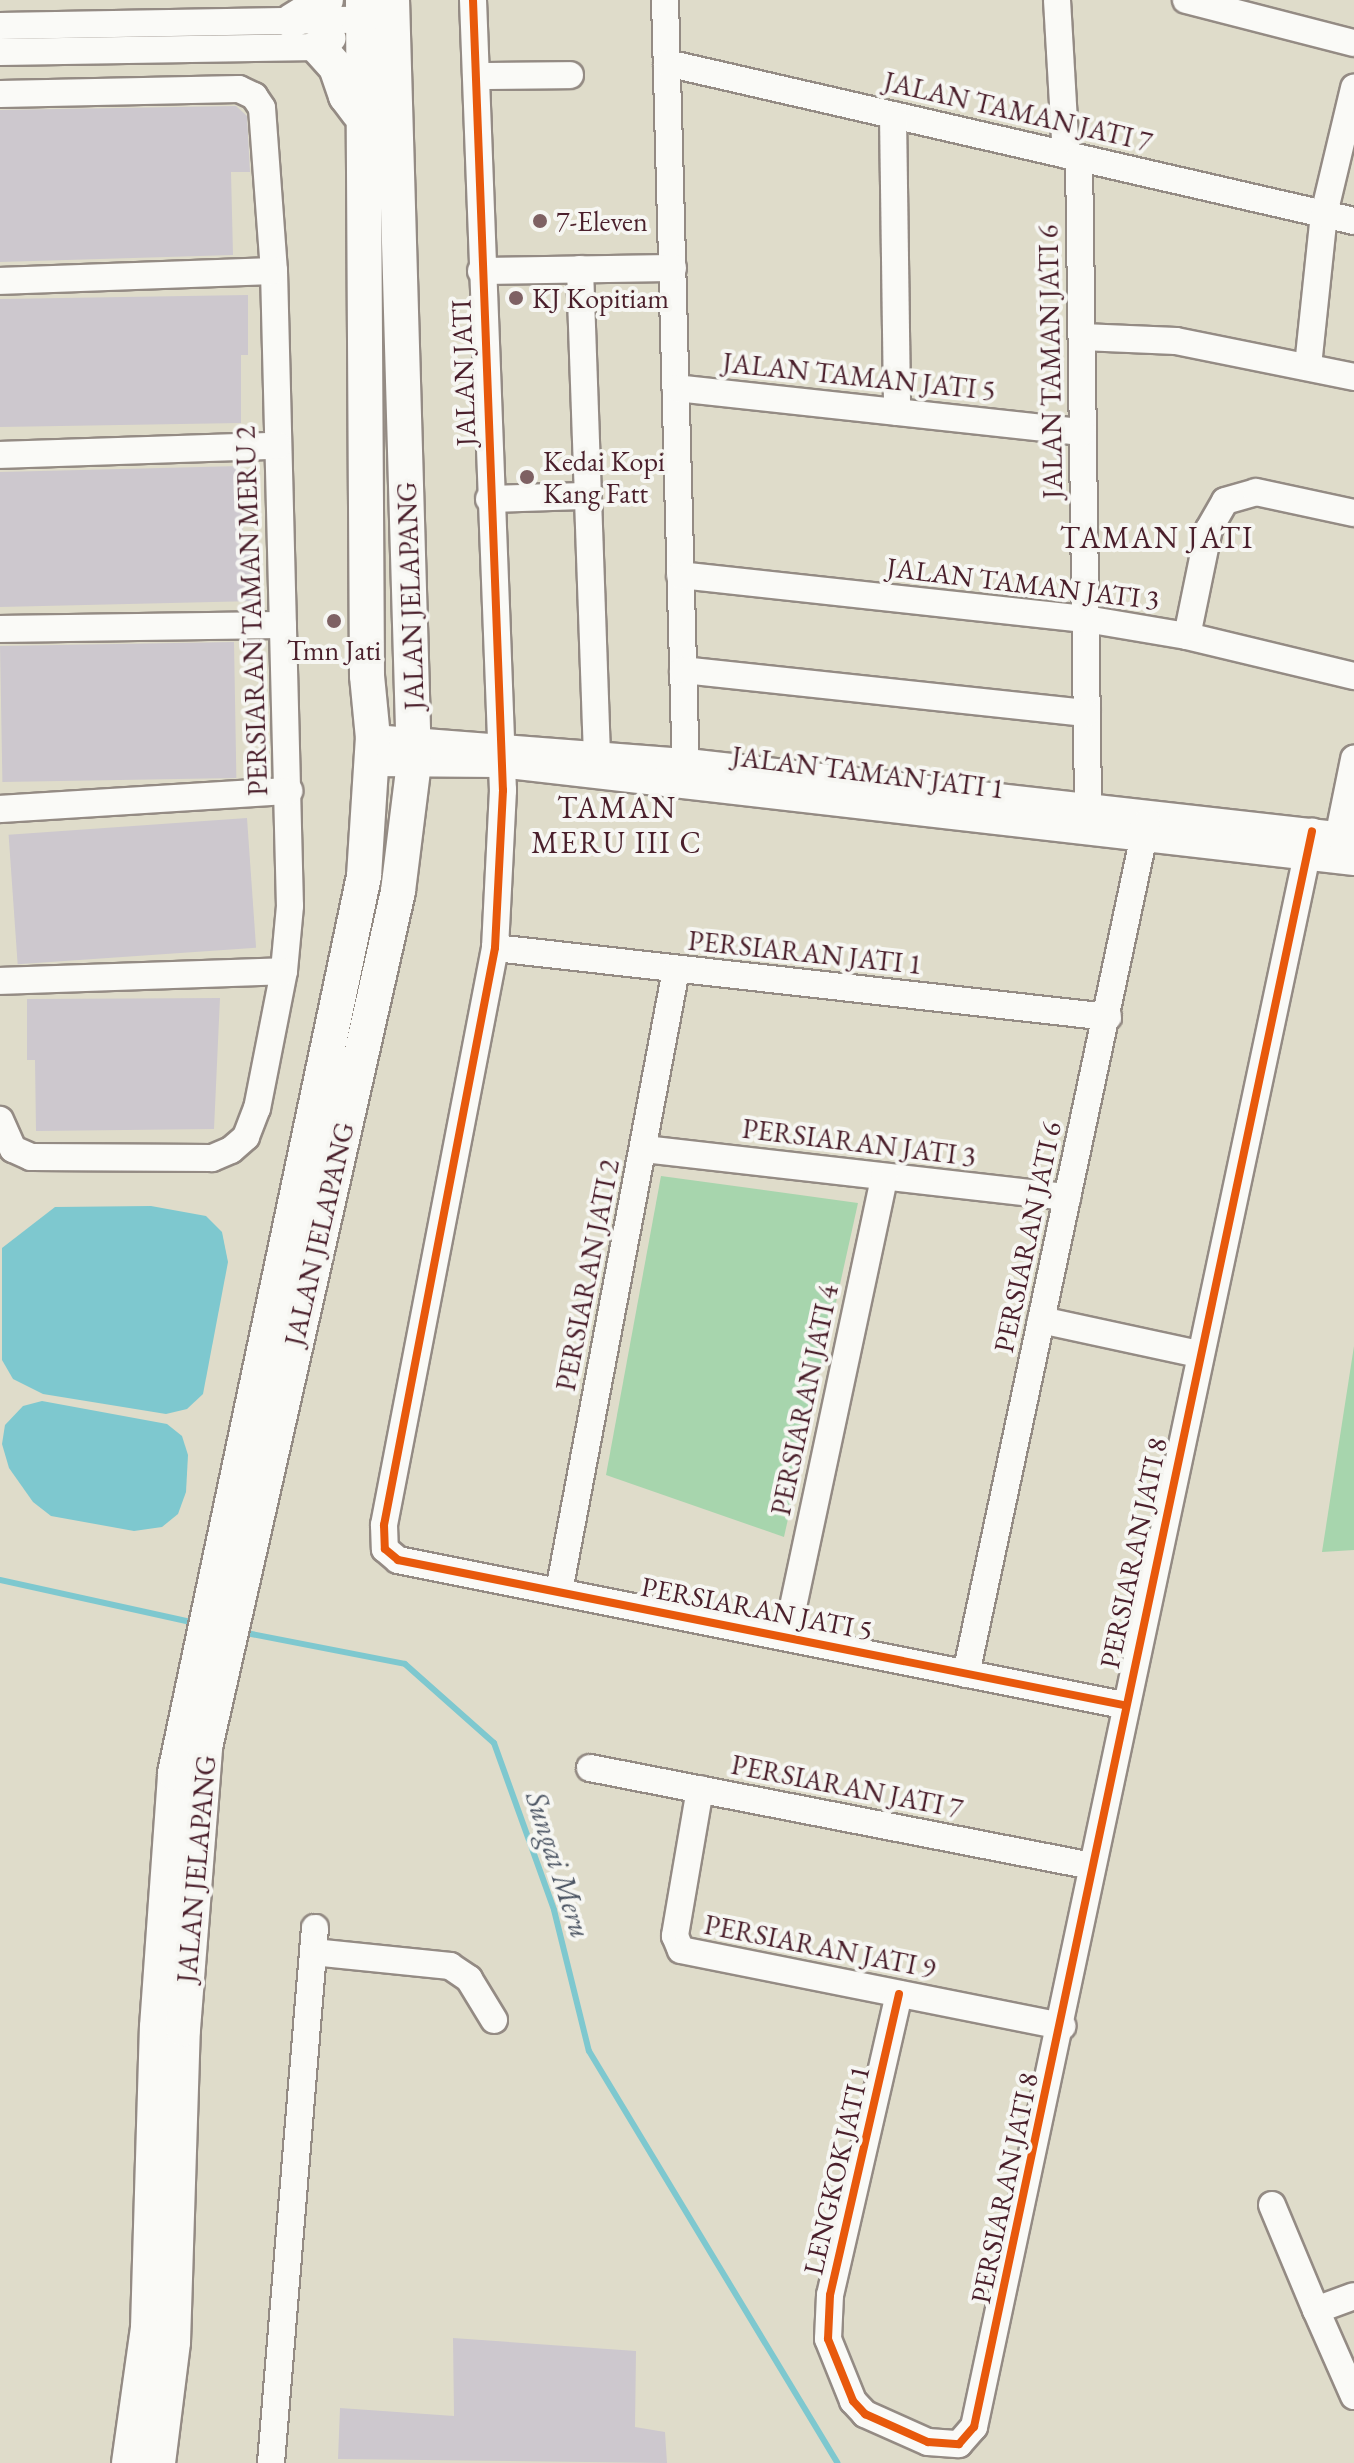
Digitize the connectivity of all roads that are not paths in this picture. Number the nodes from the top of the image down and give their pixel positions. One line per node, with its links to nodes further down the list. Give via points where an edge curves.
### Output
1 (326, 0): 7 (main road)
2 (473, 0): 14 (street, JALAN JATI)
3 (665, 0): 12 (street)
4 (1057, 0): 19 (street, JALAN TAMAN JATI 6)
5 (1186, 0): 9 (street)
6 (372, 13): 7 (street); 10 (street); 18 (main road, JALAN JELAPANG); 47 (main road, JALAN JELAPANG)
7 (292, 21): 8 (street)
8 (0, 26)
9 (1354, 43)
10 (318, 47): 11 (street); 18 (main road, via 336,67 346,96)
11 (0, 52)
12 (667, 63): 17 (street, JALAN TAMAN JATI 7); 22 (street)
13 (570, 75): 14 (street)
14 (476, 76): 25 (street, JALAN JATI)
15 (1354, 88): 20 (street)
16 (0, 94): 24 (street, PERSIARAN TAMAN MERU 2, via 239,89 254,96 262,108)
17 (893, 115): 19 (street, JALAN TAMAN JATI 7); 31 (street)
18 (362, 116): 46 (main road, JALAN JELAPANG, via 367,676)
19 (1073, 156): 20 (street, JALAN TAMAN JATI 7); 27 (street, JALAN TAMAN JATI 6)
20 (1324, 214): 21 (street, JALAN TAMAN JATI 7); 28 (street)
21 (1354, 221)
22 (673, 268): 23 (street); 30 (street)
23 (580, 269): 25 (street); 35 (street)
24 (274, 271): 26 (street); 33 (street, PERSIARAN TAMAN MERU 2)
25 (481, 271): 36 (street, JALAN JATI)
26 (0, 281)
27 (1082, 337): 28 (street, via 1176,341); 32 (street, JALAN TAMAN JATI 6)
28 (1308, 366): 29 (street)
29 (1354, 377)
30 (676, 388): 31 (street, JALAN TAMAN JATI 5); 38 (street)
31 (897, 412): 32 (street, JALAN TAMAN JATI 5)
32 (1083, 432): 39 (street, JALAN TAMAN JATI 6)
33 (278, 446): 34 (street); 40 (street, PERSIARAN TAMAN MERU 2)
34 (0, 455)
35 (585, 496): 36 (street); 49 (street)
36 (489, 499): 48 (street, JALAN JATI)
37 (1354, 513): 42 (street, via 1256,492 1225,501 1209,529)
38 (680, 575): 39 (street, JALAN TAMAN JATI 3); 43 (street)
39 (1086, 619): 42 (street, JALAN TAMAN JATI 3); 45 (street, JALAN TAMAN JATI 6)
40 (283, 625): 41 (street); 52 (street, PERSIARAN TAMAN MERU 2)
41 (0, 629)
42 (1187, 636): 44 (street, JALAN TAMAN JATI 3)
43 (683, 670): 45 (street); 51 (street)
44 (1354, 676)
45 (1087, 713): 53 (street, JALAN TAMAN JATI 6)
46 (373, 751): 47 (street, JALAN TAMAN JATI 1); 70 (main road, JALAN JELAPANG, via 361,891)
47 (414, 751): 48 (street, JALAN TAMAN JATI 1); 70 (main road, JALAN JELAPANG, via 398,891)
48 (499, 754): 49 (street, JALAN TAMAN JATI 1); 51 (street, JALAN TAMAN JATI 1); 59 (street, JALAN JATI)
49 (597, 754): 51 (street, JALAN TAMAN JATI 1)
50 (1354, 759): 56 (street)
51 (686, 773): 53 (street, JALAN TAMAN JATI 1); 55 (street, JALAN TAMAN JATI 1)
52 (289, 791): 54 (street); 61 (street, PERSIARAN TAMAN MERU 2, via 290,906)
53 (1088, 806): 55 (street, JALAN TAMAN JATI 1)
54 (0, 809)
55 (1146, 825): 57 (street, JALAN TAMAN JATI 1); 63 (street, PERSIARAN JATI 6)
56 (1347, 835): 57 (street, JALAN TAMAN JATI 1)
57 (1308, 844): 58 (street, JALAN TAMAN JATI 1); 69 (street, PERSIARAN JATI 8)
58 (1354, 862)
59 (495, 948): 60 (street, PERSIARAN JATI 1); 71 (street, JALAN JATI, via 384,1525)
60 (676, 970): 63 (street, PERSIARAN JATI 1); 65 (street, PERSIARAN JATI 2)
61 (284, 971): 62 (street); 64 (street, PERSIARAN TAMAN MERU 2, via 257,1108 246,1137 231,1150 212,1158 31,1157 13,1149)
62 (0, 981)
63 (1108, 1017): 67 (street, PERSIARAN JATI 6)
64 (0, 1120)
65 (644, 1149): 66 (street, PERSIARAN JATI 3); 72 (street, PERSIARAN JATI 2)
66 (884, 1177): 67 (street, PERSIARAN JATI 3); 73 (street, PERSIARAN JATI 4)
67 (1067, 1197): 68 (street, PERSIARAN JATI 6)
68 (1041, 1320): 69 (street); 74 (street, PERSIARAN JATI 6)
69 (1198, 1354): 76 (street, PERSIARAN JATI 8)
70 (235, 1544): 75 (main road, JALAN JELAPANG)
71 (385, 1549): 72 (street, PERSIARAN JATI 5, via 398,1560)
72 (559, 1591): 73 (street, PERSIARAN JATI 5)
73 (787, 1635): 74 (street, PERSIARAN JATI 5)
74 (966, 1674): 76 (street, PERSIARAN JATI 5)
75 (201, 1697): 88 (main road, JALAN JELAPANG, via 175,1773 157,2027 148,2328); 89 (main road, JALAN JELAPANG, via 173,2342)
76 (1123, 1705): 79 (street, PERSIARAN JATI 8)
77 (590, 1768): 78 (street, PERSIARAN JATI 7)
78 (700, 1789): 79 (street, PERSIARAN JATI 7); 80 (street, PERSIARAN JATI 9, via 677,1947)
79 (1092, 1866): 82 (street, PERSIARAN JATI 8)
80 (899, 1994): 82 (street, PERSIARAN JATI 9); 87 (street, LENGKOK JATI 1, via 830,2295 828,2339 853,2401 882,2424 947,2445 966,2442)
81 (494, 2020): 90 (street, via 469,1979 450,1966 314,1940)
82 (1062, 2026): 87 (street, PERSIARAN JATI 8)
83 (1272, 2205): 85 (street)
84 (1354, 2296): 85 (street)
85 (1316, 2310): 86 (street)
86 (1354, 2396)
87 (974, 2427)
88 (129, 2463)
89 (158, 2463)
90 (271, 2463)

